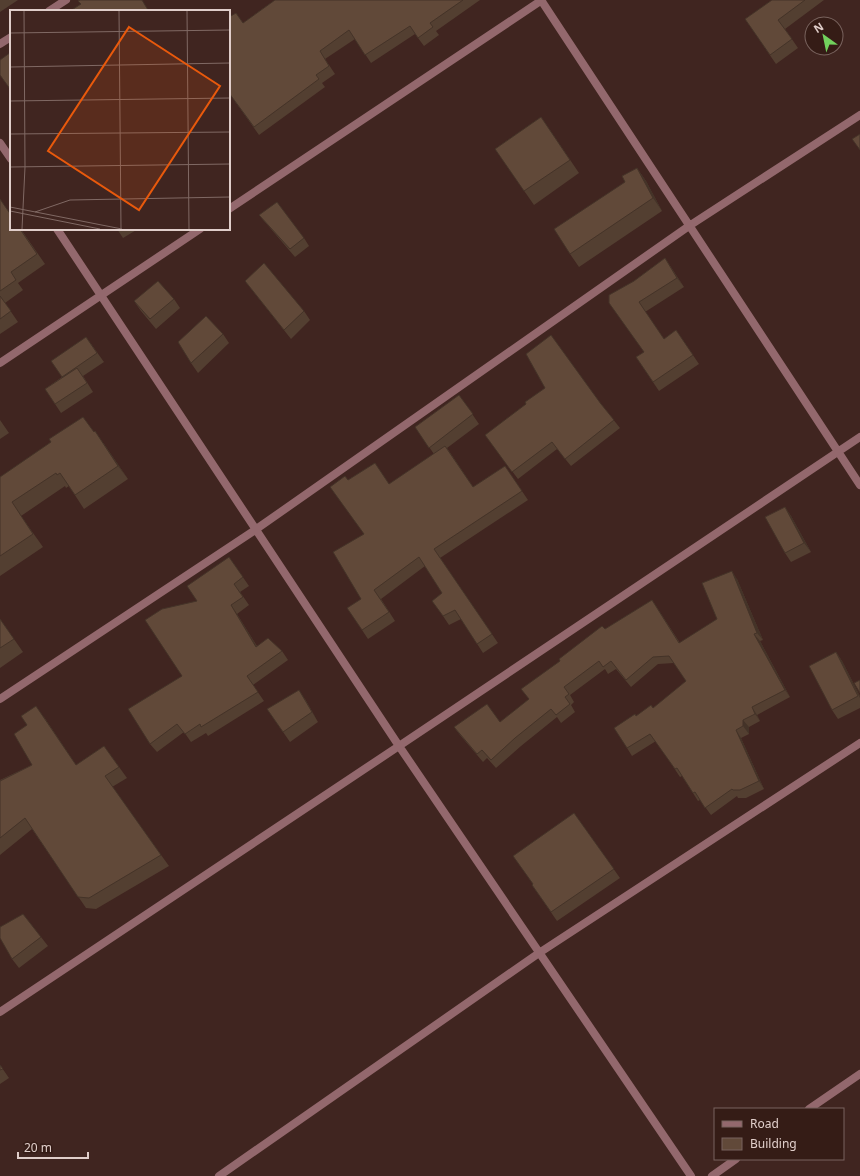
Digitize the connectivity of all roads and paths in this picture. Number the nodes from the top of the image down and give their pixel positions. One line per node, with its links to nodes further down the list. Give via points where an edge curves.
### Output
1 (66, 0): 3 (street)
2 (542, 0): 9 (street); 10 (street)
3 (51, 10)
4 (10, 38): 5 (street)
5 (0, 44)
6 (860, 115): 10 (street)
7 (0, 143): 8 (street)
8 (10, 158)
9 (230, 208)
10 (689, 226): 16 (street); 18 (street)
11 (58, 230): 13 (street)
12 (198, 230): 13 (street)
13 (101, 295): 14 (street); 18 (street)
14 (0, 363)
15 (860, 437): 16 (street)
16 (838, 452): 17 (street); 21 (street)
17 (860, 485)
18 (255, 530): 19 (street); 21 (street)
19 (0, 699)
20 (860, 742): 22 (street)
21 (399, 746): 22 (street); 23 (street)
22 (539, 953): 27 (street); 28 (street)
23 (0, 1012)
24 (860, 1074): 25 (street)
25 (810, 1108)
26 (735, 1160): 29 (street)
27 (219, 1176)
28 (691, 1176)
29 (712, 1176)

